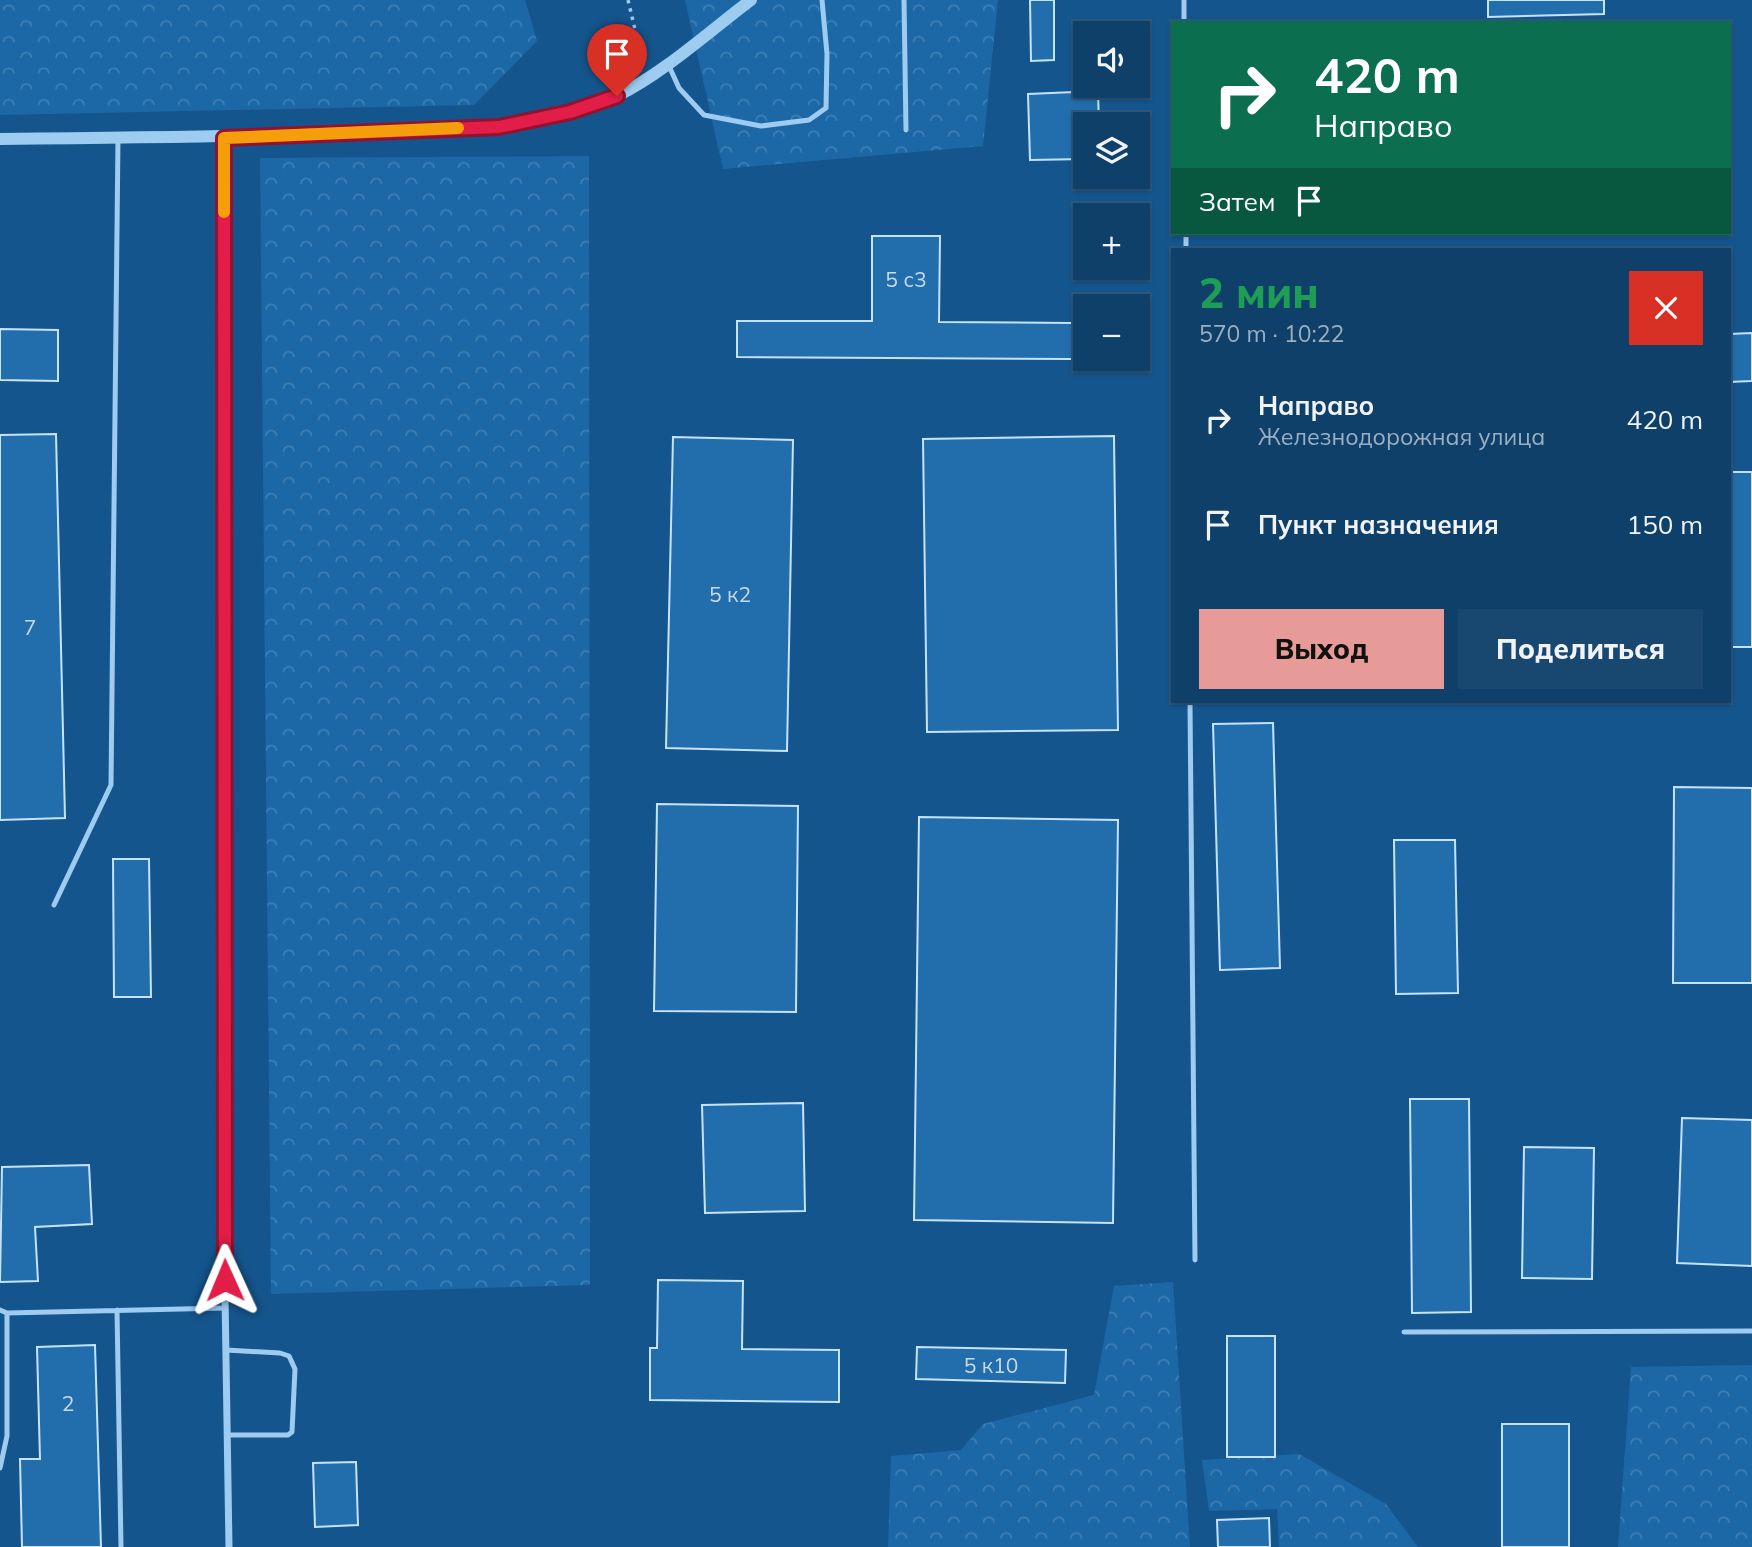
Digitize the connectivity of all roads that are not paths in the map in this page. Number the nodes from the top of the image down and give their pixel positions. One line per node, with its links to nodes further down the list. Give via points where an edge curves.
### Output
1 (751, 0): 6 (street)
2 (822, 0): 6 (lane, via 826,108 808,120 761,126 704,115 679,88)
3 (904, 0): 7 (lane)
4 (1184, 0): 5 (lane)
5 (1184, 21)
6 (668, 63): 9 (street, via 617,96 570,112 499,127)
7 (906, 130)
8 (118, 138): 9 (street); 10 (street); 12 (lane, via 111,785)
9 (224, 138): 14 (street)
10 (0, 139)
11 (1190, 703): 13 (lane)
12 (54, 905)
13 (1195, 1260)
14 (225, 1308): 15 (lane); 19 (street)
15 (117, 1310): 16 (lane); 22 (lane)
16 (3, 1312): 21 (lane, via 7,1436)
17 (1752, 1331): 18 (lane)
18 (1405, 1332)
19 (226, 1350): 20 (street); 20 (lane, via 280,1353 289,1356 295,1369 292,1432)
20 (227, 1435): 23 (street)
21 (0, 1468)
22 (121, 1547)
23 (229, 1547)

